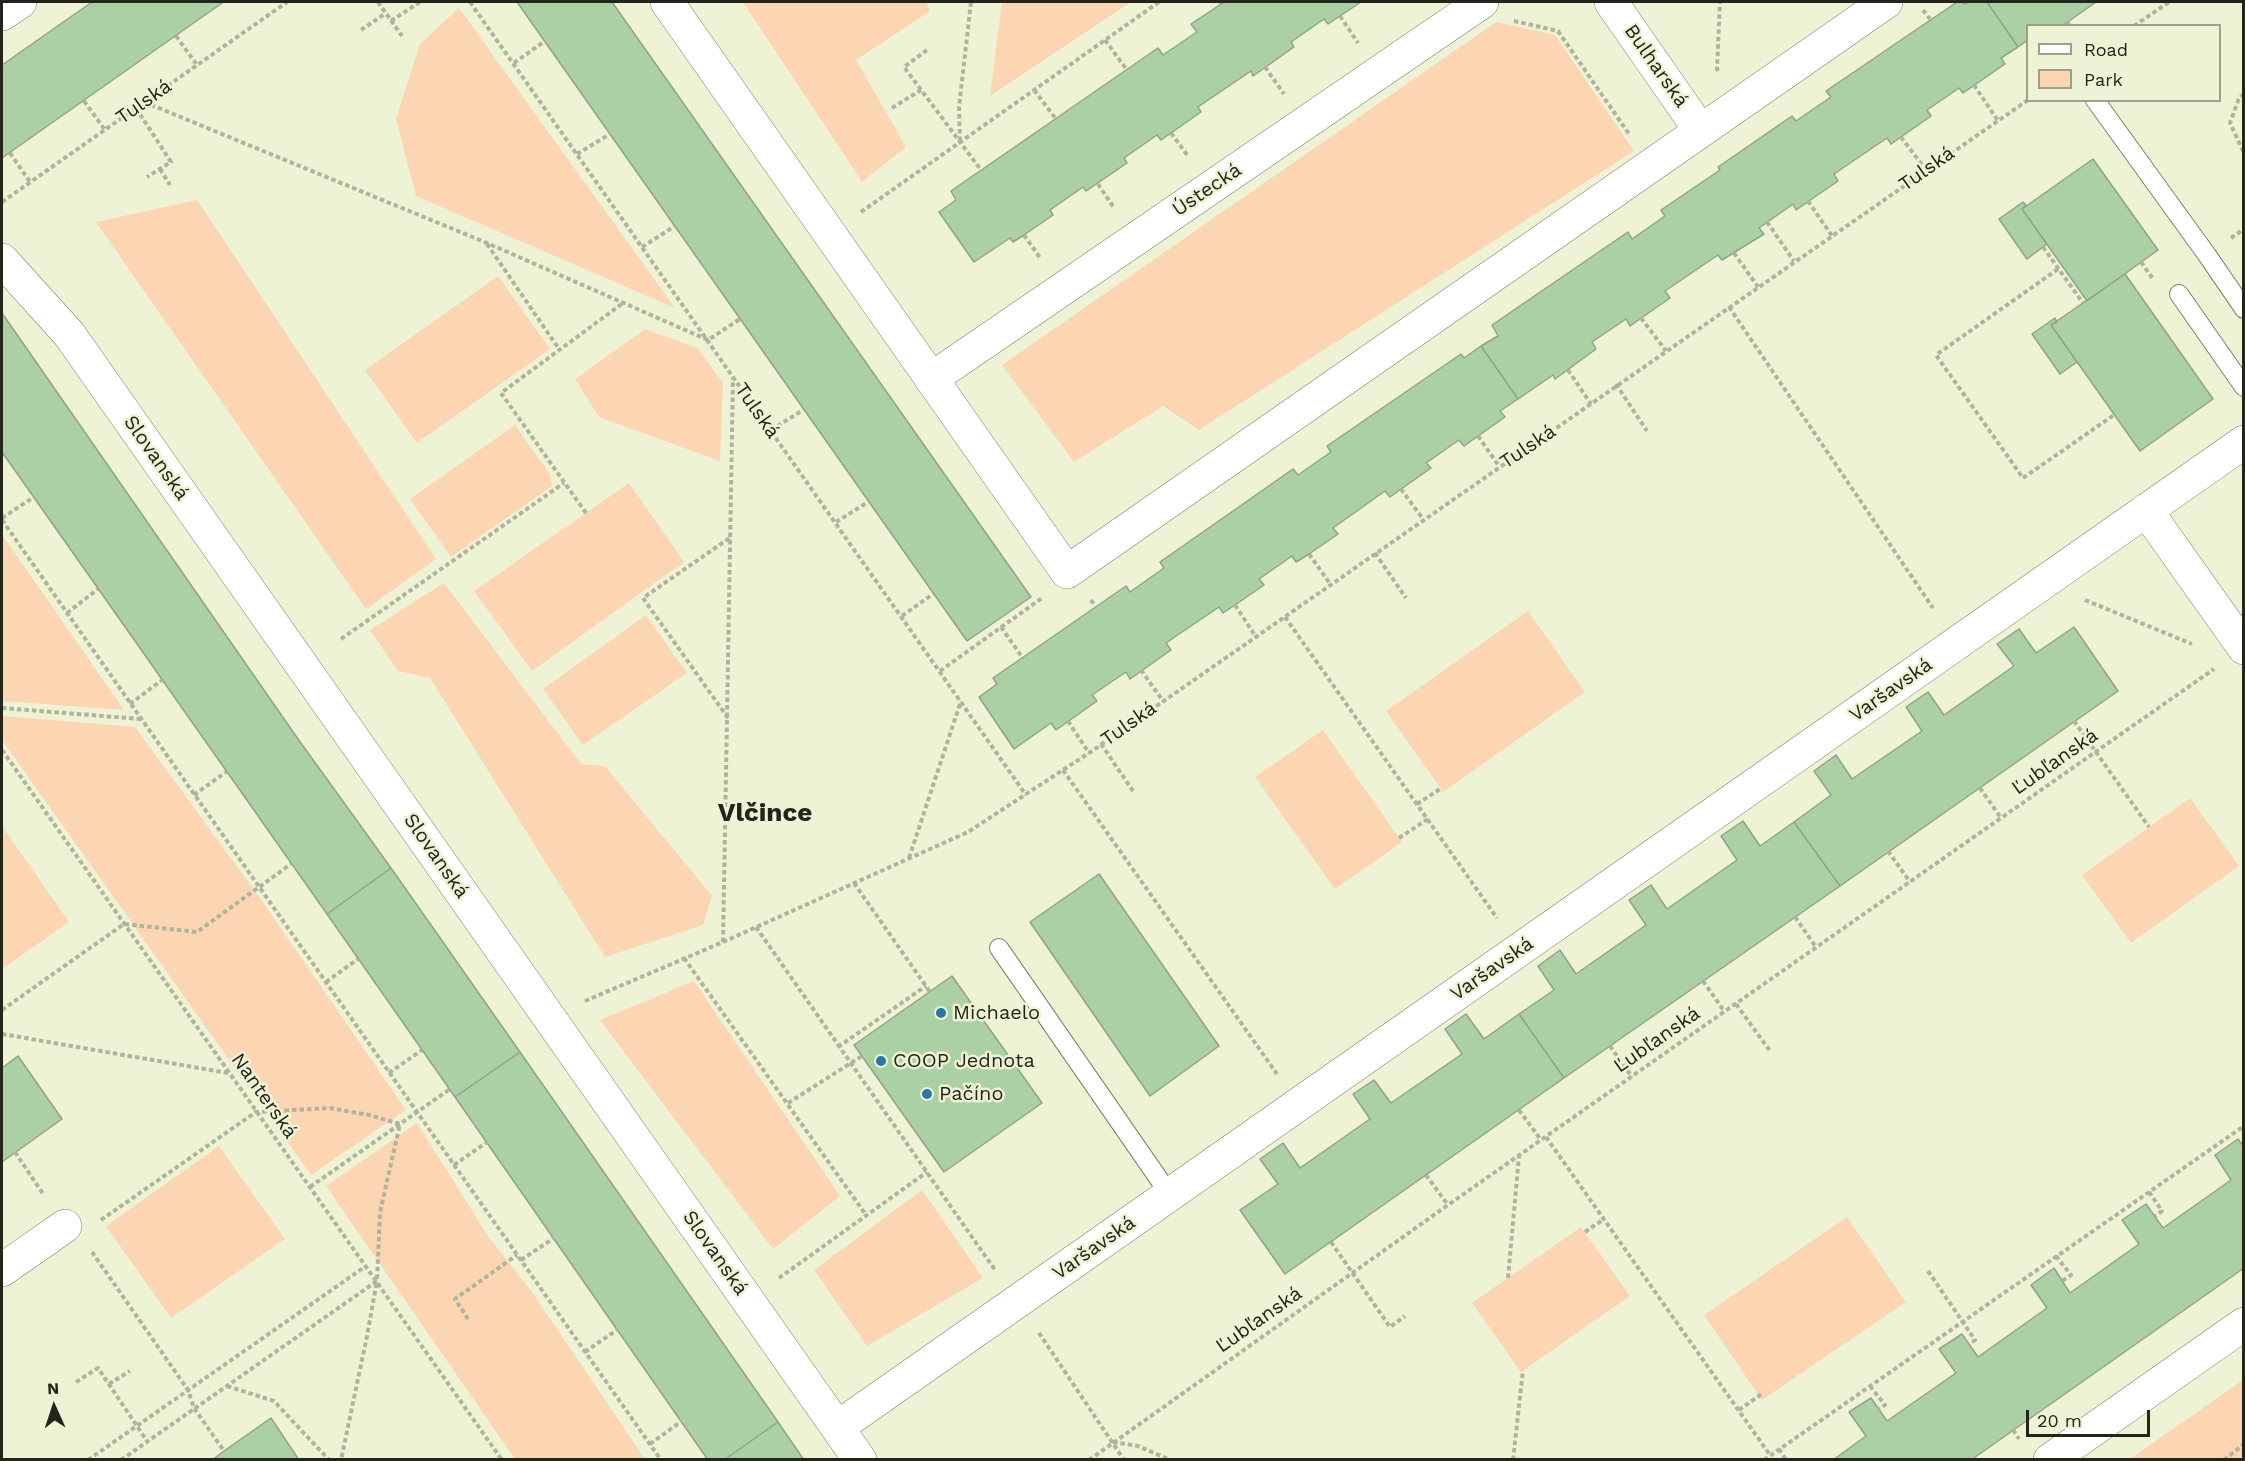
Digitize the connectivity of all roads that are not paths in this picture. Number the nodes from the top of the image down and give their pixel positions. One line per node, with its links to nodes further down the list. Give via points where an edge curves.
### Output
1 (20, 2): 6 (street)
2 (667, 2): 12 (street)
3 (1611, 2): 8 (street, Bulharská)
4 (1886, 2): 8 (street)
5 (1478, 4): 12 (street, Ústecká)
6 (2, 14)
7 (2096, 102): 11 (lane)
8 (1700, 130): 12 (street, via 1067,572)
9 (2, 260): 22 (street, Slovanská, via 69,334)
10 (2179, 294): 13 (lane)
11 (2244, 309)
12 (931, 379)
13 (2244, 387)
14 (2244, 442): 15 (street, Varšavská)
15 (2146, 510): 16 (street); 18 (street, Varšavská)
16 (2243, 648)
17 (999, 948): 18 (lane)
18 (1170, 1194): 22 (street, Varšavská)
19 (72, 1231): 20 (street)
20 (2, 1270)
21 (2244, 1324): 24 (street)
22 (838, 1427): 23 (street, Slovanská)
23 (860, 1460)
24 (2050, 1460)

